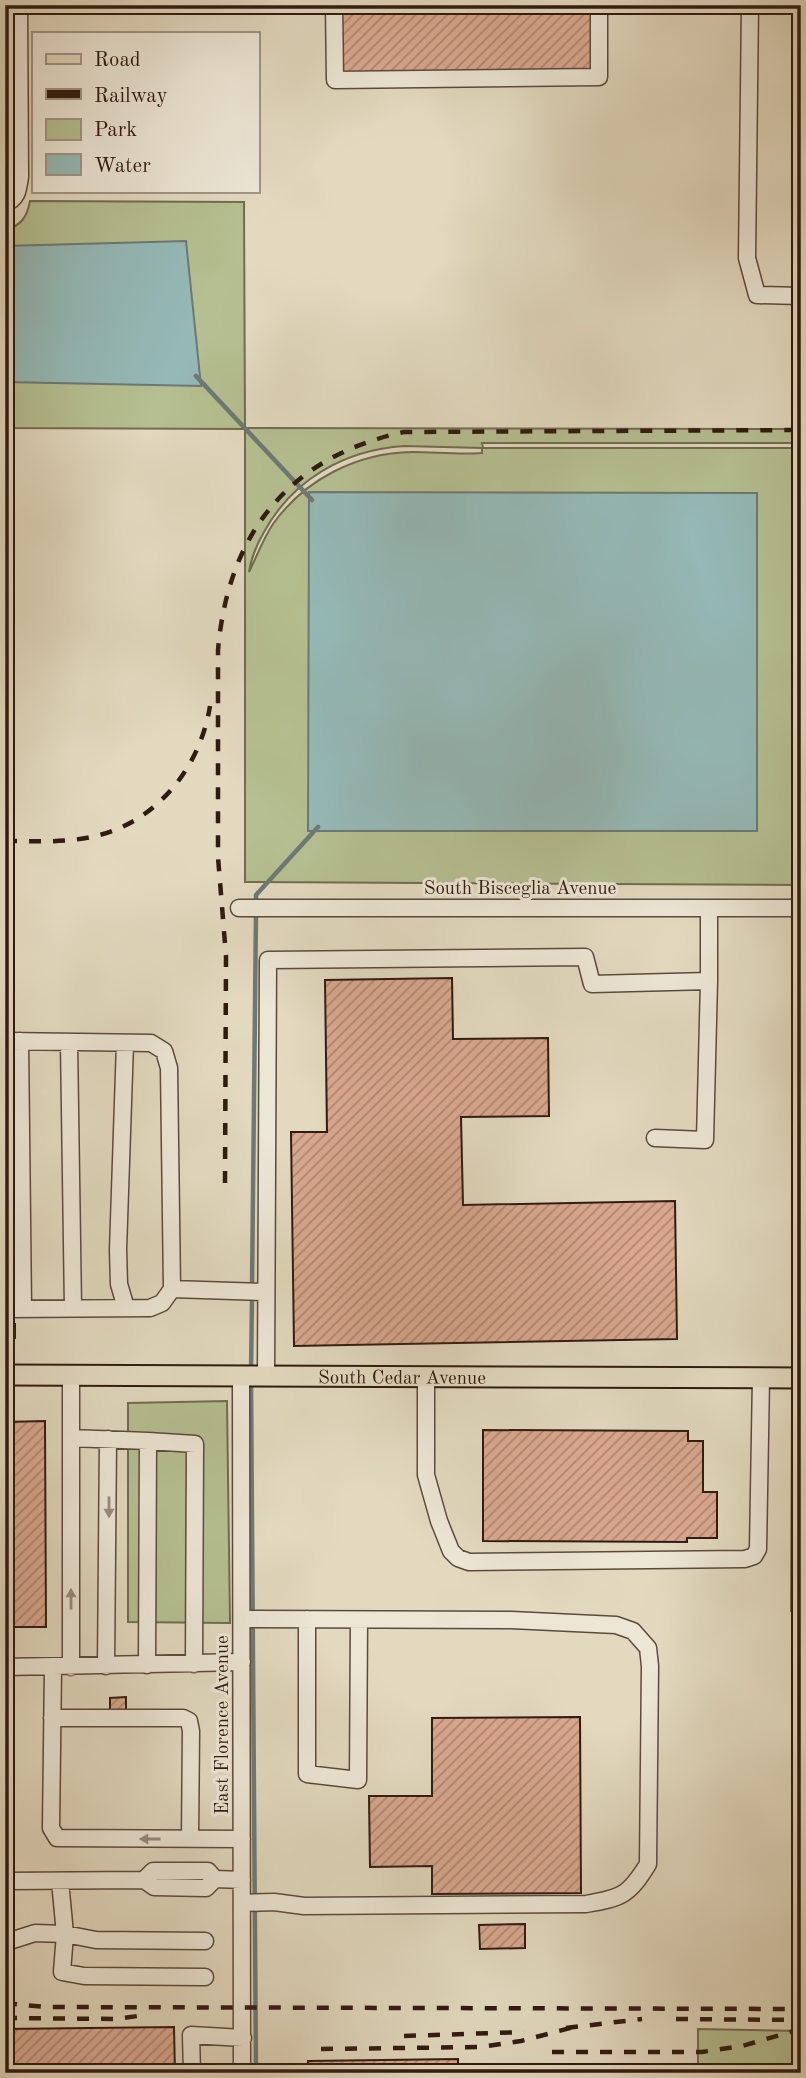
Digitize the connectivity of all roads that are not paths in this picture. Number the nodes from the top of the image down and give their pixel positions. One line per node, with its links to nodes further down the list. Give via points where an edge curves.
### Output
1 (19, 5): 5 (street, via 20,177 16,196)
2 (334, 5): 3 (street, via 335,80 349,80 599,77)
3 (599, 5)
4 (750, 5): 6 (street, via 747,258 757,295)
5 (5, 203)
6 (801, 296)
7 (239, 908): 8 (street, South Bisceglia Avenue)
8 (709, 908): 9 (street, South Bisceglia Avenue); 10 (street)
9 (801, 908)
10 (709, 981): 14 (street, via 705,1140); 16 (street, via 592,984 585,957 268,960)
11 (13, 1041): 12 (street); 19 (street)
12 (69, 1042): 13 (street); 20 (street)
13 (125, 1043): 15 (street, via 151,1043 164,1051 169,1068); 17 (street, via 118,1250)
14 (655, 1138)
15 (172, 1289): 16 (street); 17 (street, via 162,1303 150,1308)
16 (265, 1292): 24 (street)
17 (125, 1308): 20 (street)
18 (5, 1309): 19 (street)
19 (23, 1309): 20 (street)
20 (73, 1309)
21 (5, 1375): 22 (main road, South Cedar Avenue)
22 (71, 1375): 23 (main road, South Cedar Avenue); 28 (street)
23 (241, 1377): 24 (main road, South Cedar Avenue); 31 (street, East Florence Avenue)
24 (266, 1377): 25 (main road, South Cedar Avenue)
25 (426, 1377): 26 (main road, South Cedar Avenue); 26 (street, via 426,1475 451,1551 469,1562 754,1556 758,1549)
26 (761, 1378): 27 (main road, South Cedar Avenue)
27 (801, 1378)
28 (71, 1438): 29 (street); 40 (street, one-way to 28)
29 (108, 1439): 30 (street); 37 (street, one-way to 37)
30 (148, 1441): 35 (street, via 195,1444); 36 (street)
31 (242, 1619): 32 (street); 34 (street, East Florence Avenue)
32 (307, 1619): 33 (street); 33 (street, via 307,1774 358,1780)
33 (359, 1620): 47 (street, via 616,1625 633,1632 648,1648 650,1666 648,1864 634,1886 615,1899 586,1904)
34 (242, 1662): 35 (street); 43 (street, East Florence Avenue)
35 (194, 1664): 36 (street)
36 (147, 1665): 37 (street)
37 (106, 1666): 40 (street)
38 (5, 1667): 39 (street)
39 (53, 1667): 40 (street); 41 (street)
40 (71, 1667)
41 (52, 1718): 42 (street, one-way to 41, via 57,1838 51,1828); 42 (street, via 189,1721)
42 (190, 1839): 43 (street)
43 (243, 1839): 44 (street, East Florence Avenue)
44 (243, 1880): 46 (street, via 215,1879 208,1871 153,1871 144,1881); 47 (street, East Florence Avenue)
45 (5, 1881): 46 (street)
46 (60, 1881): 48 (street)
47 (243, 1903): 52 (street, East Florence Avenue)
48 (65, 1934): 49 (street, via 35,1933); 50 (street, via 96,1940); 51 (street, via 62,1972)
49 (5, 1940)
50 (205, 1941)
51 (205, 1977)
52 (243, 2038): 53 (street, via 191,2035); 54 (street, East Florence Avenue)
53 (192, 2073)
54 (243, 2073)

